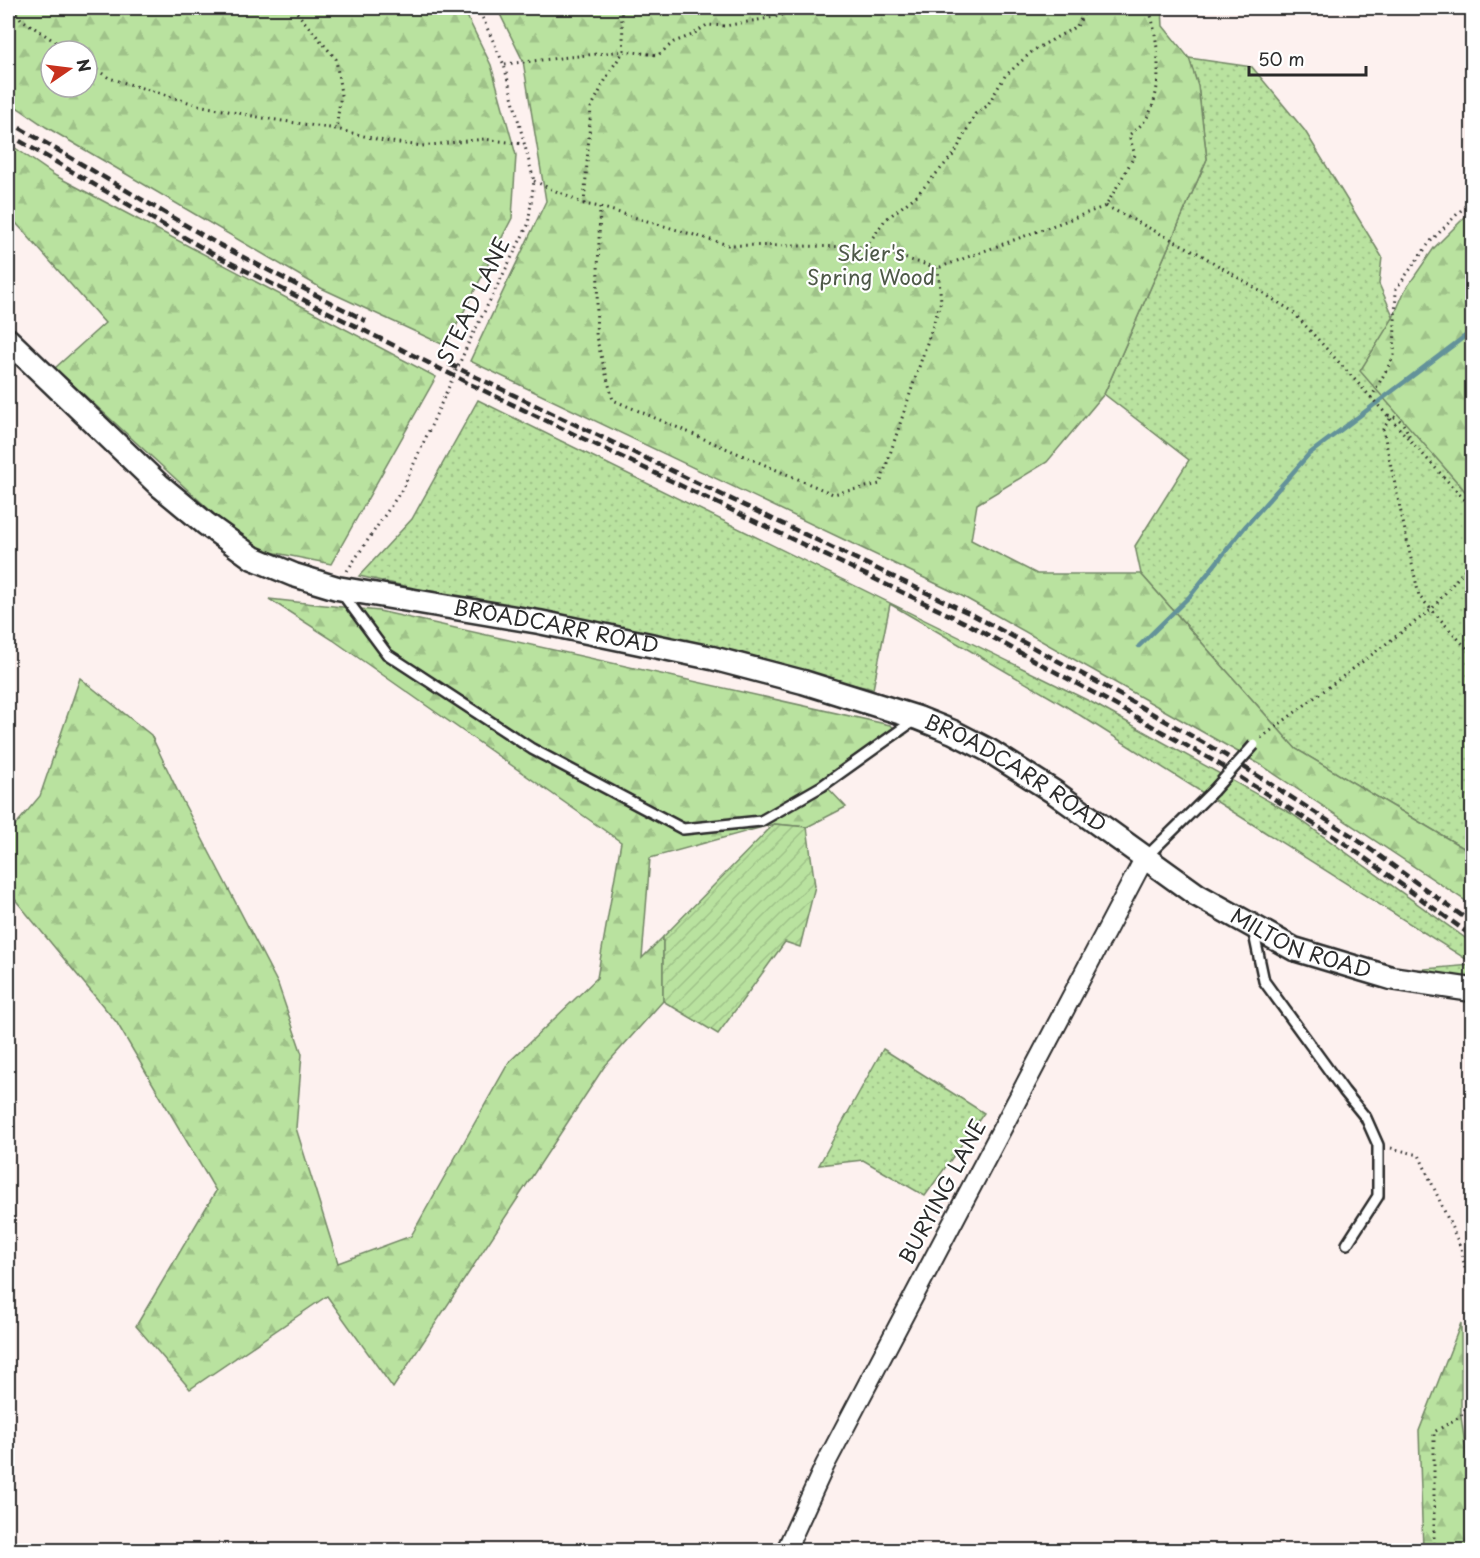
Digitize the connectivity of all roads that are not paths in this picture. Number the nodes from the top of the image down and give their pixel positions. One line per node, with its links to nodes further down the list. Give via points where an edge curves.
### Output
1 (8, 340): 2 (street, BROADCARR ROAD, via 159,485 206,524 253,558)
2 (338, 588): 3 (street, BROADCARR ROAD, via 539,622 712,658); 3 (lane, via 387,654 532,748 683,829 761,820 822,786)
3 (918, 718): 5 (street, BROADCARR ROAD, via 988,750)
4 (1254, 745): 5 (lane, bridge)
5 (1145, 857): 6 (street, MILTON ROAD, via 1197,895); 9 (street, BURYING LANE, via 825,1465)
6 (1252, 927): 7 (street, MILTON ROAD, via 1294,949 1348,967 1391,978); 8 (lane, via 1264,981 1366,1118 1378,1145 1378,1196)
7 (1473, 990)
8 (1347, 1244)
9 (786, 1551)

